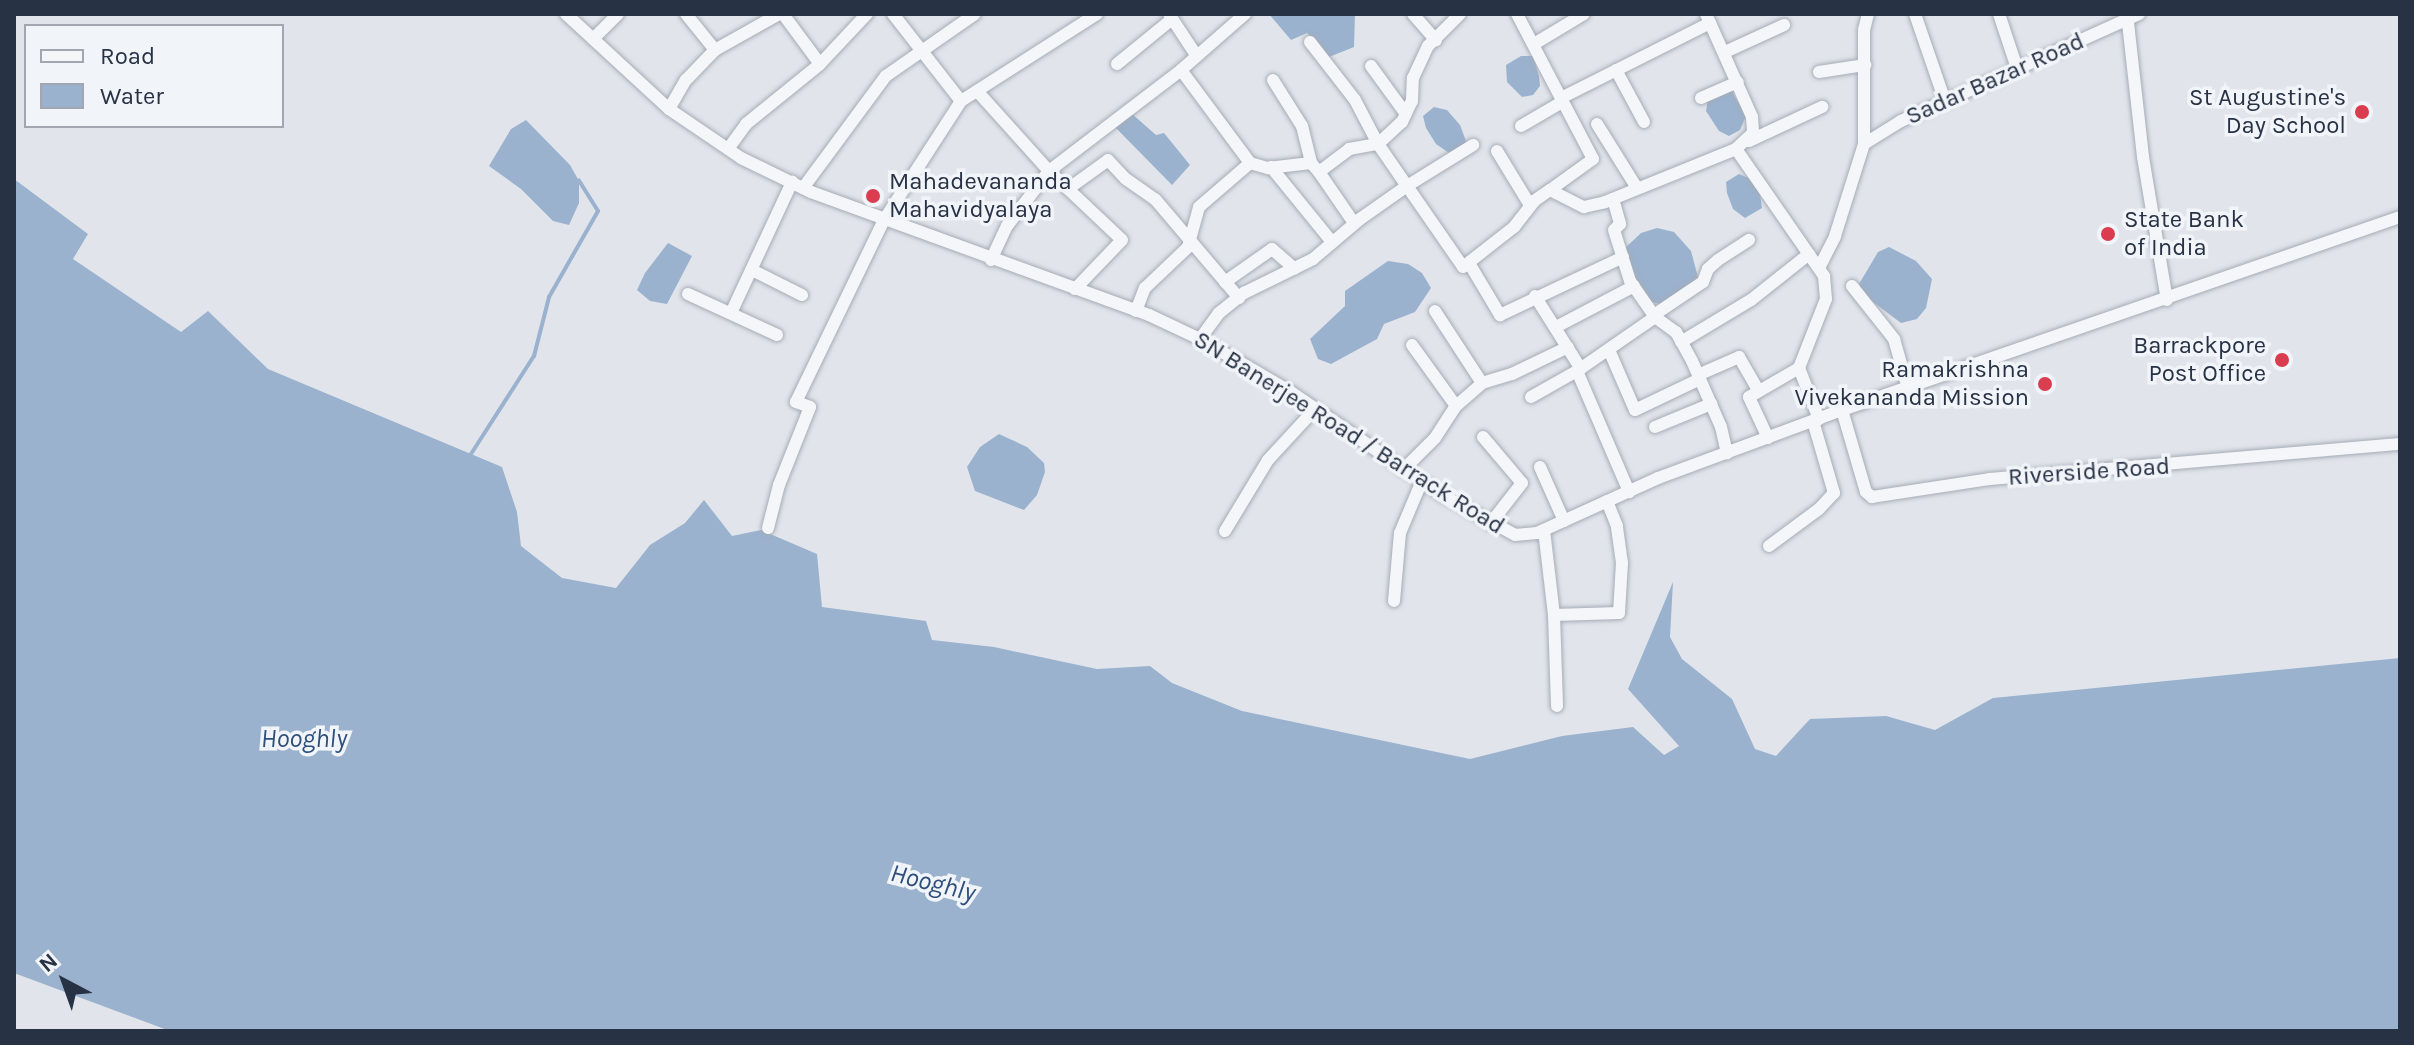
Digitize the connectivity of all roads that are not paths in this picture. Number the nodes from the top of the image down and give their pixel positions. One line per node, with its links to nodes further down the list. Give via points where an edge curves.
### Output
1 (618, 14): 21 (street)
2 (686, 14): 25 (street)
3 (781, 14): 25 (street); 29 (street)
4 (867, 14): 29 (street)
5 (893, 14): 26 (street)
6 (975, 14): 26 (street)
7 (1097, 14): 39 (street)
8 (1245, 14): 28 (street)
9 (1413, 14): 22 (street)
10 (1460, 14): 22 (street)
11 (1517, 14): 24 (street)
12 (1584, 14): 24 (street)
13 (1868, 14): 31 (street)
14 (1915, 14): 43 (street)
15 (1999, 14): 33 (street)
16 (573, 16): 21 (street, SN Banerjee Road / Barrack Road)
17 (1170, 16): 28 (street); 30 (street)
18 (2131, 16): 33 (street, Sadar Bazar Road); 88 (street, Sadar Bazar Road, via 2143,157)
19 (1708, 18): 27 (street); 35 (street)
20 (1784, 25): 27 (street)
21 (593, 39): 45 (street, SN Banerjee Road / Barrack Road)
22 (1436, 40): 46 (street, via 1413,78)
23 (1310, 42): 50 (street, via 1355,100)
24 (1534, 44): 41 (street)
25 (715, 50): 45 (street, via 686,80)
26 (921, 52): 42 (street); 60 (street, via 868,95)
27 (1725, 52): 38 (street)
28 (1196, 55): 34 (street)
29 (820, 64): 54 (street, via 746,124)
30 (1117, 64)
31 (1865, 65): 36 (street); 51 (street)
32 (1371, 66): 46 (street)
33 (2017, 68): 43 (street, Sadar Bazar Road)
34 (1181, 70): 56 (street); 59 (street)
35 (1616, 70): 41 (street); 47 (street)
36 (1819, 72)
37 (1273, 80): 58 (street, via 1302,126)
38 (1738, 82): 40 (street); 53 (street, via 1753,133)
39 (977, 91): 42 (street); 59 (street)
40 (1701, 98)
41 (1562, 100): 49 (street); 64 (street, via 1593,159)
42 (961, 101): 68 (street)
43 (1945, 101): 51 (street, Sadar Bazar Road)
44 (1822, 107): 53 (street)
45 (669, 109): 54 (street, SN Banerjee Road / Barrack Road)
46 (1406, 114): 50 (street)
47 (1644, 122)
48 (1597, 124): 62 (street)
49 (1521, 126)
50 (1378, 144): 58 (street, via 1349,149); 61 (street)
51 (1864, 144): 77 (street, via 1835,236)
52 (1473, 145): 61 (street)
53 (1739, 146): 62 (street); 73 (street)
54 (728, 149): 60 (street, SN Banerjee Road / Barrack Road)
55 (1497, 151): 66 (street)
56 (1250, 163): 57 (street); 70 (street, via 1199,207)
57 (1271, 167): 58 (street); 72 (street)
58 (1315, 168): 69 (street)
59 (1049, 171): 63 (street); 75 (street, via 1007,226)
60 (797, 185): 68 (street, SN Banerjee Road / Barrack Road); 79 (street)
61 (1407, 186): 69 (street); 76 (street, via 1463,267)
62 (1637, 188): 65 (street)
63 (1068, 189): 70 (street, via 1108,160 1151,194); 83 (street, via 1122,240)
64 (1550, 190): 65 (street, via 1584,207); 66 (street)
65 (1613, 199): 74 (street, via 1620,224 1614,230)
66 (1530, 205): 76 (street, via 1514,227)
67 (2400, 217): 88 (street, SN Banerjee Road / Barrack Road)
68 (884, 220): 75 (street, SN Banerjee Road / Barrack Road); 124 (street, via 796,402 810,407)
69 (1354, 223): 72 (street)
70 (1190, 240): 80 (street); 89 (street, via 1145,288)
71 (1749, 240): 92 (street, via 1708,269 1703,282)
72 (1332, 242): 78 (street)
73 (1809, 254): 77 (street); 96 (street, via 1751,300)
74 (1623, 257): 81 (street); 86 (street)
75 (991, 260): 83 (street, SN Banerjee Road / Barrack Road)
76 (1469, 263): 86 (street, via 1500,315)
77 (1819, 268): 100 (street, via 1826,299)
78 (1295, 269): 80 (street, via 1272,249); 87 (street)
79 (752, 270): 85 (street); 91 (street)
80 (1225, 282): 87 (street)
81 (1634, 286): 92 (street); 93 (street)
82 (1852, 286): 104 (street, via 1894,339)
83 (1075, 289): 89 (street, SN Banerjee Road / Barrack Road)
84 (688, 294): 91 (street)
85 (802, 295)
86 (1535, 296): 93 (street)
87 (1239, 298): 95 (street, via 1219,313)
88 (2167, 300): 104 (street, SN Banerjee Road / Barrack Road)
89 (1136, 311): 95 (street, SN Banerjee Road / Barrack Road)
90 (1435, 311): 103 (street)
91 (731, 313): 94 (street)
92 (1654, 316): 96 (street); 99 (street)
93 (1556, 327): 98 (street)
94 (777, 335)
95 (1200, 339): 109 (street, SN Banerjee Road / Barrack Road)
96 (1681, 342): 102 (street)
97 (1412, 345): 108 (street)
98 (1568, 347): 101 (street); 103 (street)
99 (1609, 350): 101 (street); 102 (street, via 1635,410)
100 (1799, 368): 105 (street); 111 (street)
101 (1579, 370): 106 (street); 120 (street)
102 (1699, 377): 105 (street, via 1739,357); 107 (street)
103 (1482, 383): 108 (street)
104 (1908, 388): 110 (street, SN Banerjee Road / Barrack Road)
105 (1759, 391): 114 (street, via 1749,397)
106 (1531, 397)
107 (1711, 404): 112 (street); 116 (street)
108 (1456, 406): 118 (street, via 1435,438)
109 (1315, 409): 118 (street, SN Banerjee Road / Barrack Road); 126 (street, via 1268,460)
110 (1842, 410): 111 (street, SN Banerjee Road / Barrack Road); 115 (street, Riverside Road, via 1866,492 1872,497 1990,479)
111 (1816, 420): 114 (street, SN Banerjee Road / Barrack Road); 127 (street, via 1834,493)
112 (1655, 427)
113 (1483, 437): 123 (street, via 1522,483)
114 (1768, 438): 116 (street, SN Banerjee Road / Barrack Road)
115 (2400, 444)
116 (1727, 453): 120 (street, SN Banerjee Road / Barrack Road)
117 (1540, 467): 122 (street)
118 (1403, 470): 119 (street, SN Banerjee Road / Barrack Road)
119 (1421, 483): 123 (street, SN Banerjee Road / Barrack Road); 128 (street, via 1400,533)
120 (1629, 492): 121 (street, SN Banerjee Road / Barrack Road)
121 (1607, 501): 122 (street, SN Banerjee Road / Barrack Road); 129 (street, via 1622,563 1619,613)
122 (1564, 521): 125 (street, SN Banerjee Road / Barrack Road)
123 (1490, 524): 125 (street, SN Banerjee Road / Barrack Road, via 1515,535)
124 (768, 528)
125 (1544, 530): 129 (street)
126 (1225, 531)
127 (1769, 546)
128 (1394, 601)
129 (1554, 615): 130 (street)
130 (1557, 706)

